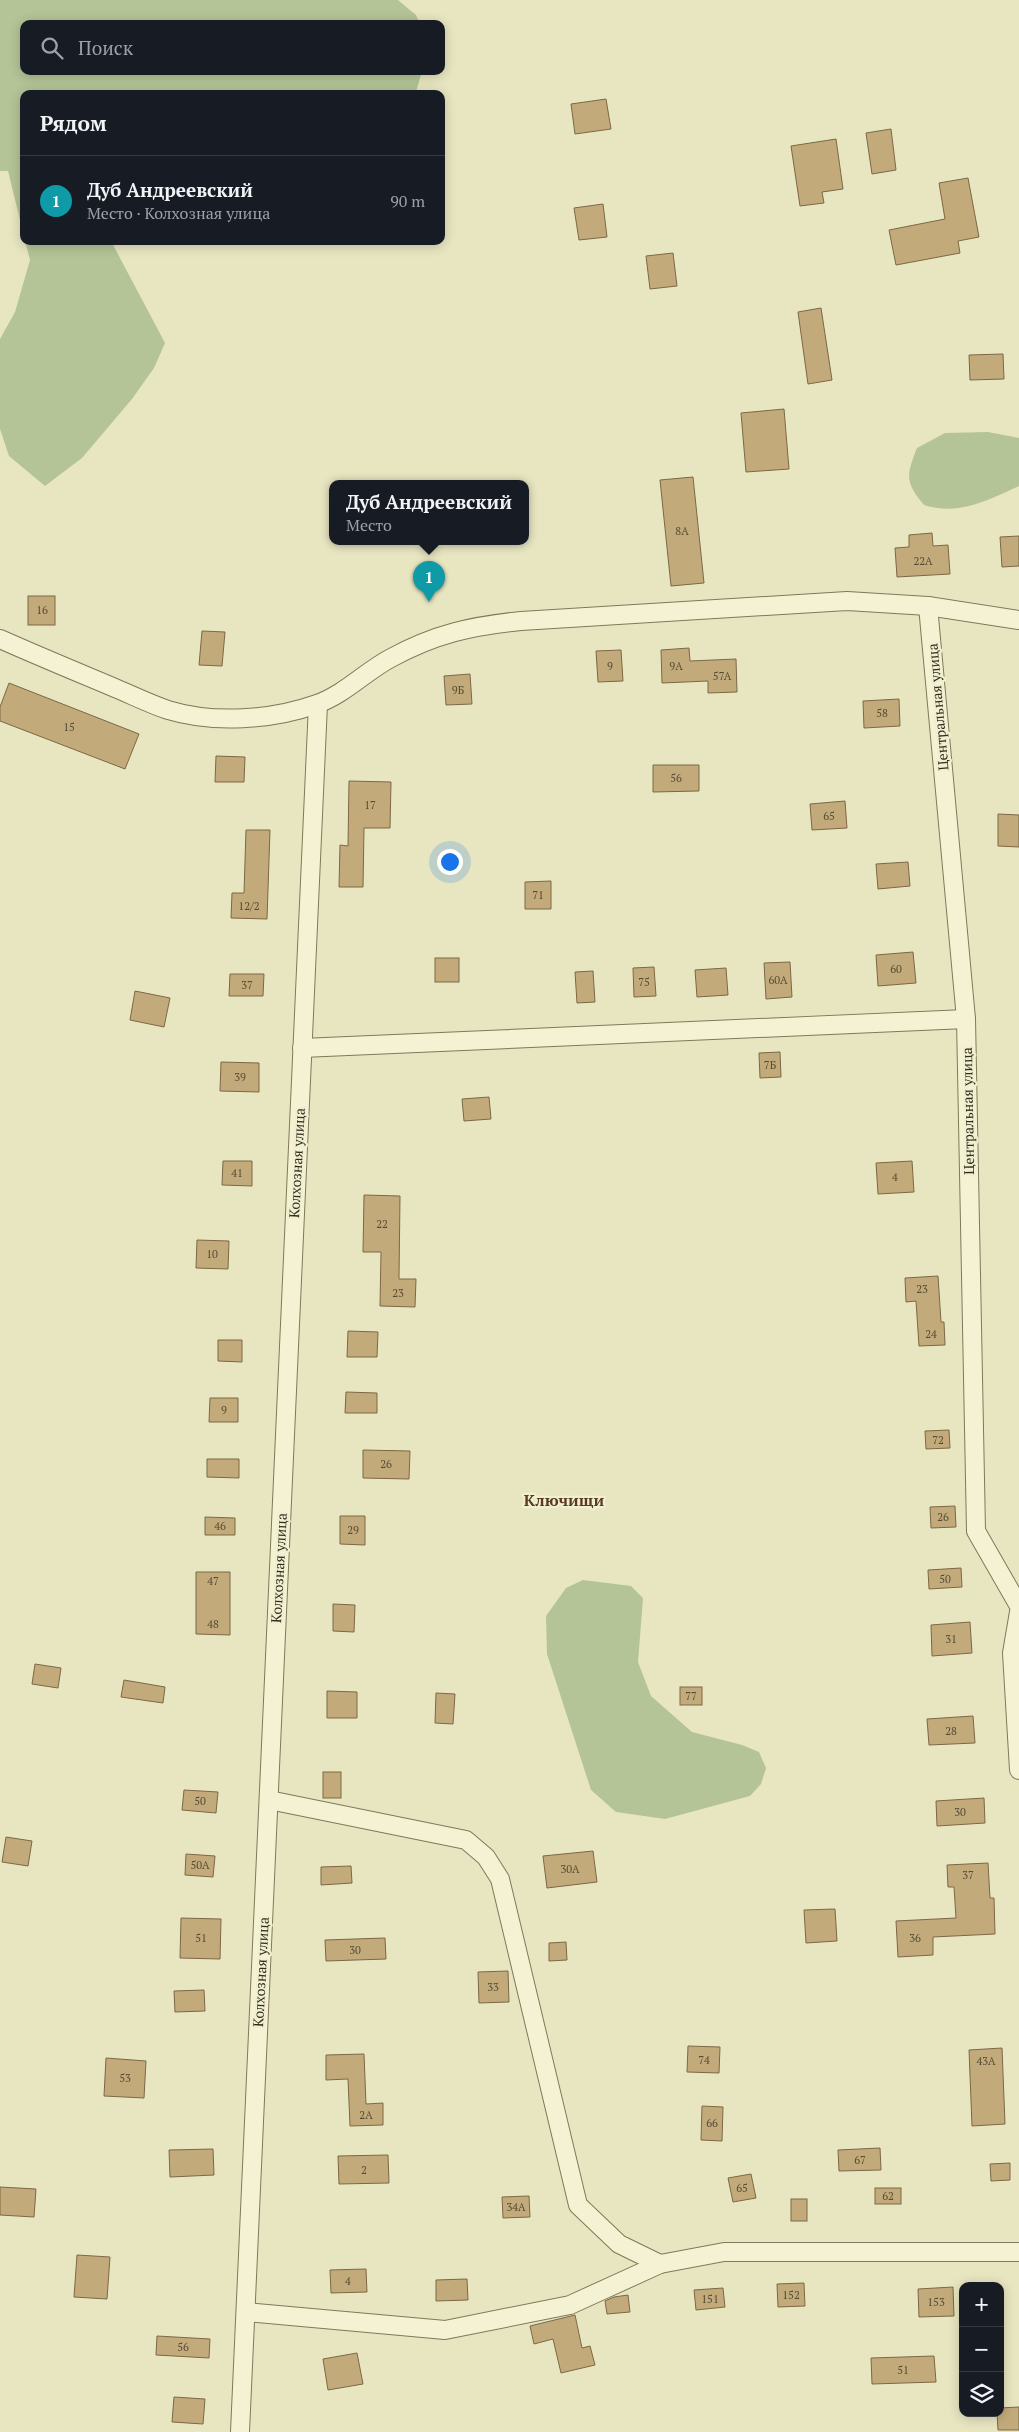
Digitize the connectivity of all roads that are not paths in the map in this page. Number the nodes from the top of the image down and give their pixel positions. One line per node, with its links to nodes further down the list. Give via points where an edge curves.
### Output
1 (928, 606): 2 (street); 4 (street, via 847,601 476,626 435,637 389,658); 5 (street, Центральная улица)
2 (1019, 620)
3 (0, 640): 4 (street, via 168,710 239,718 273,715)
4 (318, 704): 6 (street, Колхозная улица)
5 (966, 1019): 6 (street); 7 (street, Центральная улица, via 976,1531)
6 (302, 1048): 10 (street, Колхозная улица)
7 (1019, 1606)
8 (1019, 1612): 9 (street, via 1012,1653)
9 (1019, 1770)
10 (269, 1800): 12 (street, via 466,1840 486,1857 500,1879 578,2205 619,2244); 13 (street, Колхозная улица)
11 (1019, 2252): 12 (street, via 724,2252)
12 (660, 2264): 13 (street, via 570,2305 445,2330)
13 (246, 2312): 14 (street, Колхозная улица)
14 (240, 2432)

